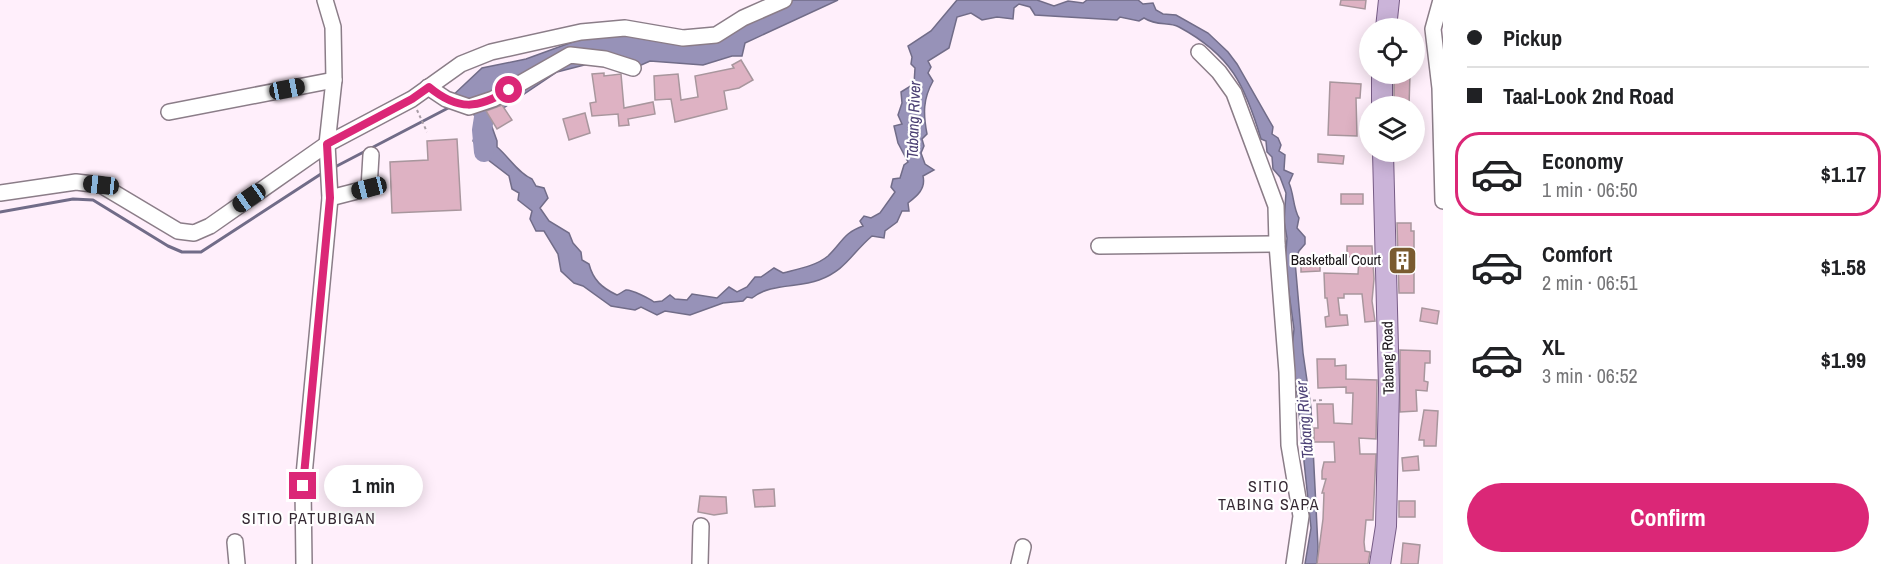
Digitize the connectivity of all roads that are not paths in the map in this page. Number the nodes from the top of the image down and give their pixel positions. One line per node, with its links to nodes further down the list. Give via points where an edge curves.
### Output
1 (325, 0): 8 (street, via 333,27)
2 (784, 0): 9 (street, via 716,35 683,38 625,28 581,32 491,52 461,64)
3 (1389, 0): 5 (main road)
4 (1441, 0): 16 (street, via 1433,29 1440,88)
5 (1387, 18)
6 (1199, 52): 17 (street, via 1234,93 1276,207)
7 (633, 68): 9 (street, via 605,58 570,55 493,99 469,106 446,99)
8 (334, 80): 10 (street); 11 (street)
9 (431, 89): 11 (street)
10 (169, 112)
11 (327, 146): 14 (street, via 194,233 178,231 101,185 76,182); 15 (street)
12 (371, 155): 15 (street, via 369,188)
13 (1383, 162): 27 (main road, Tabang Road, via 1389,388 1386,526)
14 (0, 193)
15 (330, 198): 23 (street, via 303,486)
16 (1443, 201)
17 (1277, 244): 18 (street); 26 (street, via 1289,445 1301,516)
18 (1099, 246)
19 (701, 526): 24 (street)
20 (235, 542): 22 (street)
21 (1023, 547): 25 (street)
22 (237, 564)
23 (304, 564)
24 (700, 564)
25 (1019, 564)
26 (1294, 564)
27 (1380, 564)

